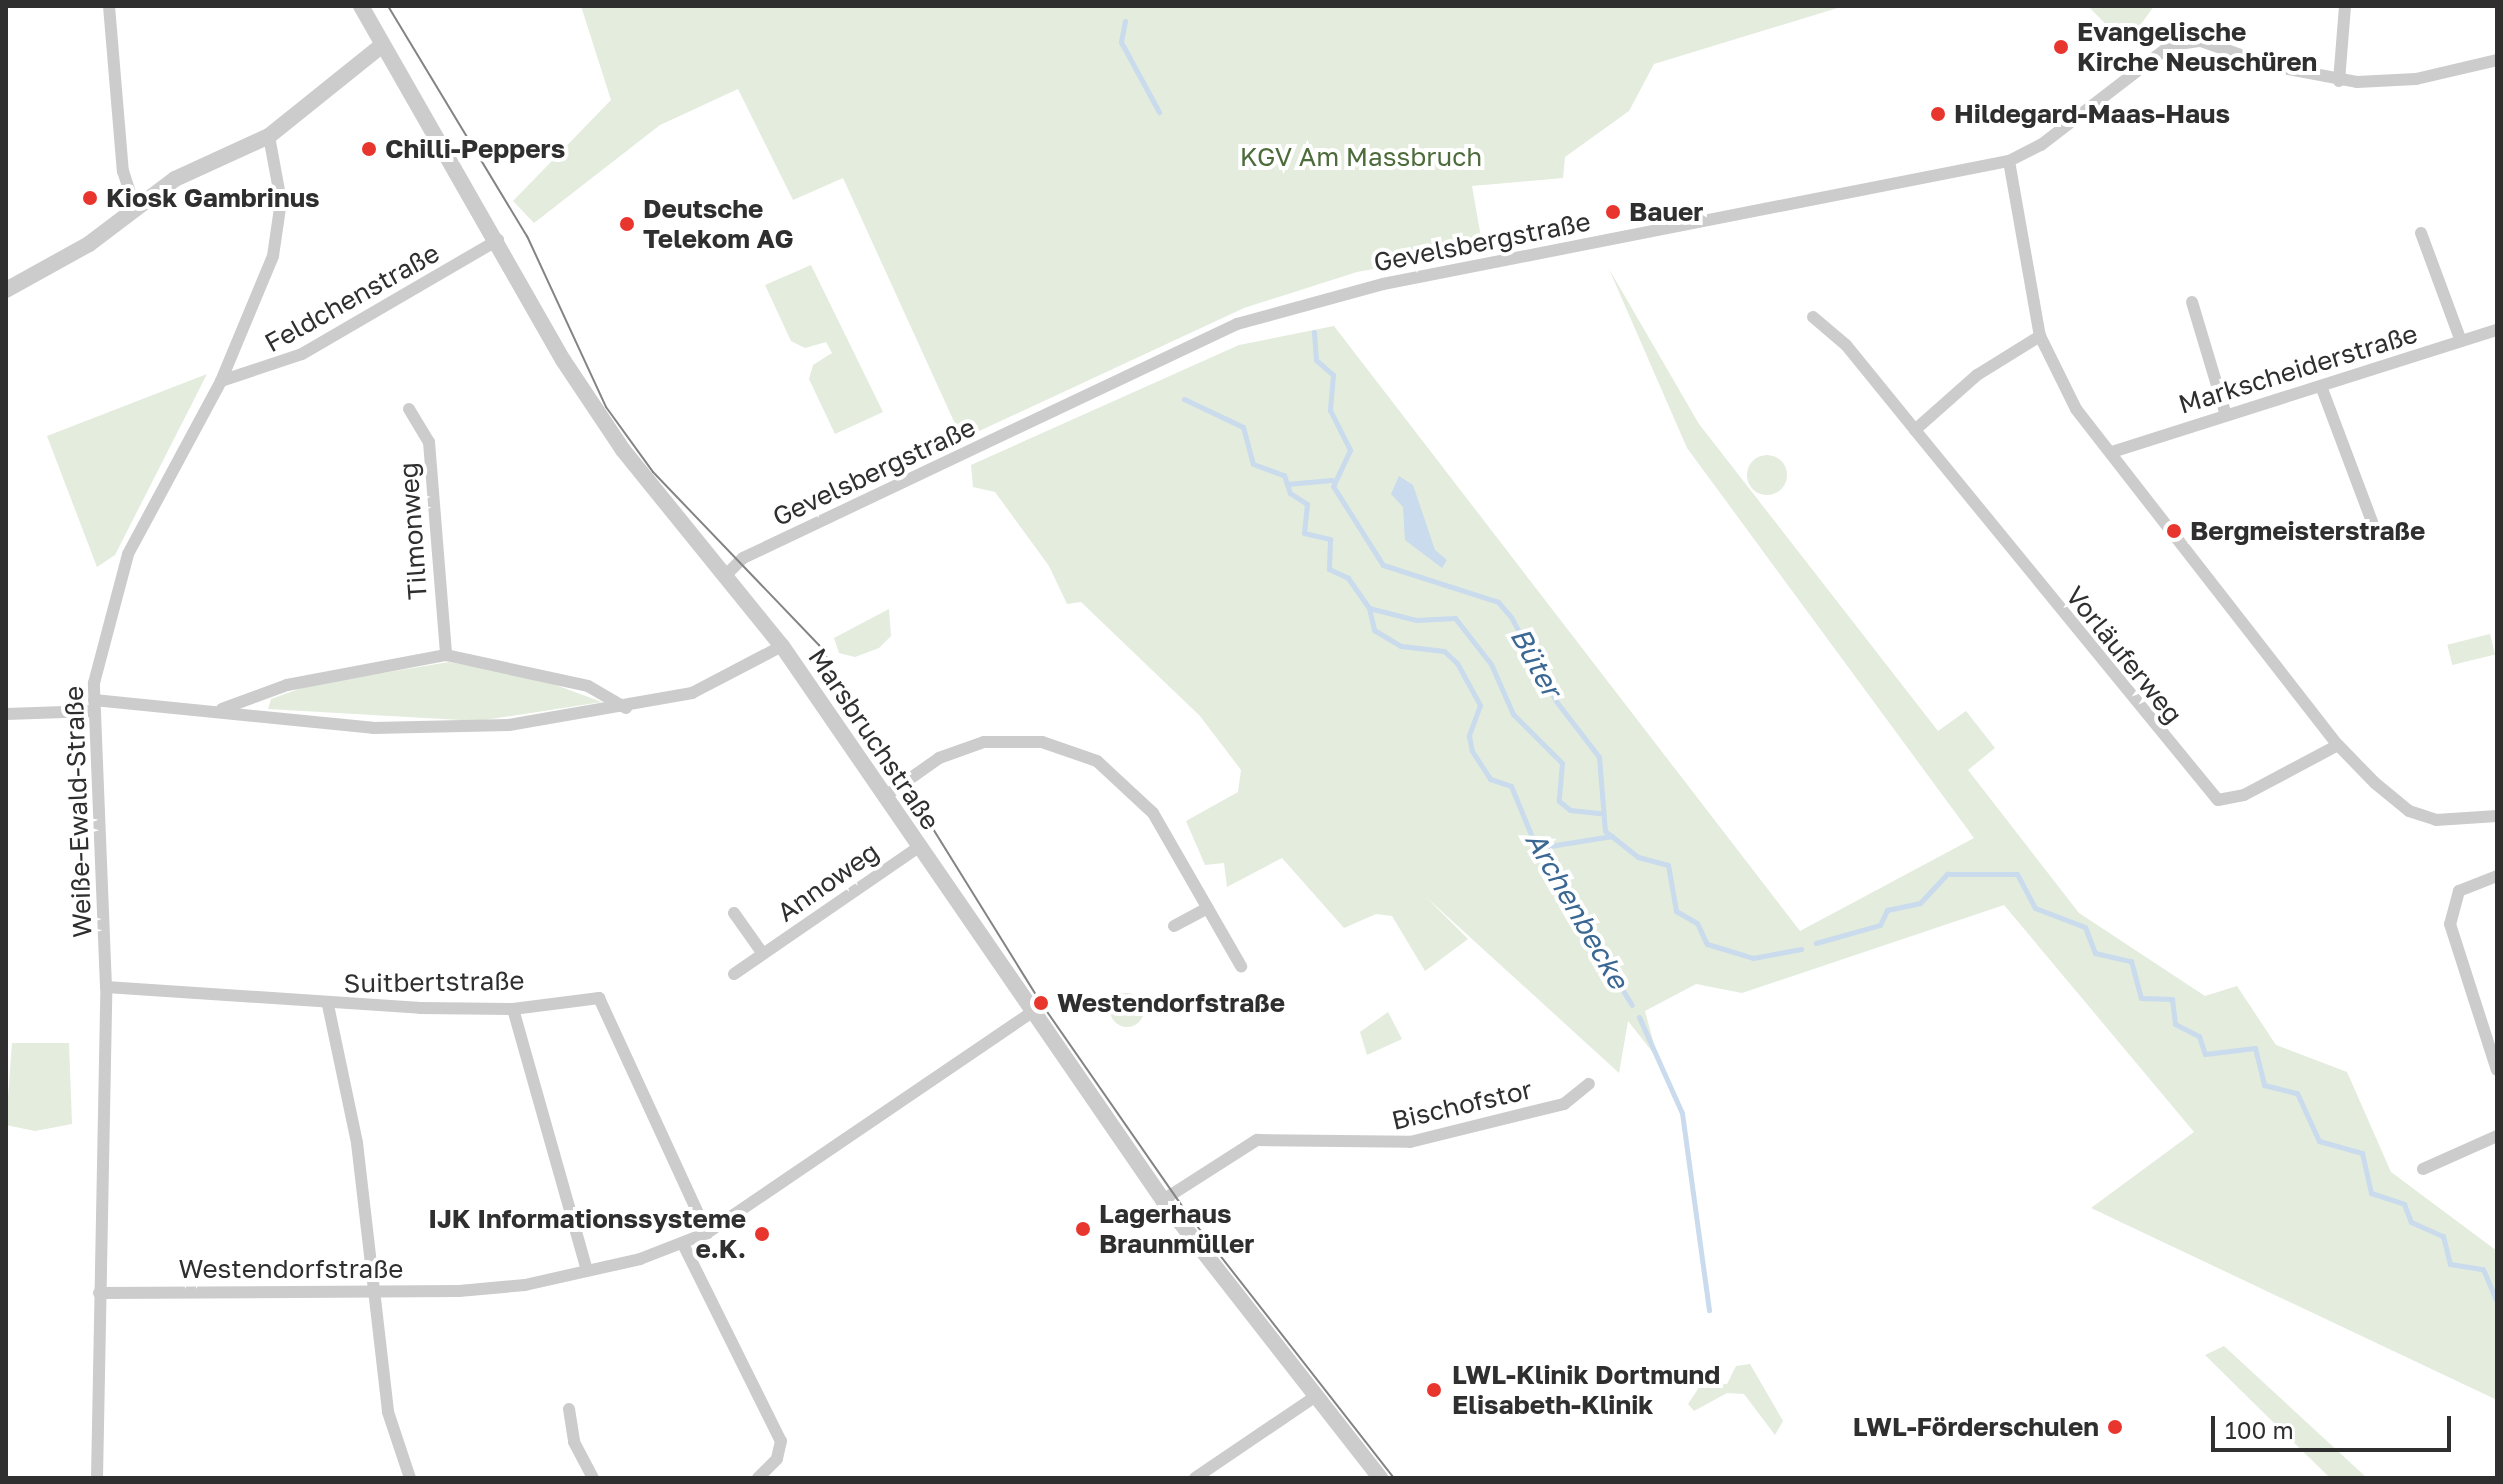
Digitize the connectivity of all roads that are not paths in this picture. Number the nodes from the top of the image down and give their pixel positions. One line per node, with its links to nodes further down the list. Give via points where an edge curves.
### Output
1 (109, 6): 9 (street, via 123,171)
2 (361, 6): 4 (street, Marsbruchstraße)
3 (2345, 6): 6 (street)
4 (382, 45): 7 (street); 11 (street, Marsbruchstraße)
5 (2497, 60): 6 (street, Gevelsbergstraße, via 2416,79)
6 (2339, 81): 8 (street, Gevelsbergstraße, via 2190,40 2158,51 2041,145)
7 (269, 136): 9 (street); 18 (street, Weiße-Ewald-Straße, via 280,173 280,228)
8 (2009, 161): 16 (street); 25 (street, Gevelsbergstraße, via 1383,284 1237,324 743,558)
9 (134, 205): 12 (street, via 89,244)
10 (2421, 233): 17 (street)
11 (498, 240): 18 (street, Feldchenstraße, via 302,354); 25 (street, Marsbruchstraße, via 563,360 623,450)
12 (6, 290)
13 (2192, 302): 21 (street)
14 (1813, 317): 22 (street, Vorläuferweg, via 1846,345)
15 (2497, 330): 17 (street, Markscheiderstraße)
16 (2040, 336): 22 (street, via 1977,375); 23 (street, via 2066,395)
17 (2461, 341): 19 (street, Markscheiderstraße)
18 (221, 381): 28 (street, Weiße-Ewald-Straße, via 128,554 108,608)
19 (2321, 386): 21 (street, Markscheiderstraße); 24 (street)
20 (409, 409): 27 (street, Tilmonweg, via 429,442)
21 (2226, 415): 23 (street, Markscheiderstraße)
22 (1915, 430): 32 (street, Vorläuferweg, via 2218,800 2244,795)
23 (2112, 452): 32 (street)
24 (2373, 524)
25 (725, 576): 26 (street, Marsbruchstraße)
26 (782, 646): 29 (street, via 692,693); 33 (street, Marsbruchstraße)
27 (446, 655): 29 (street, via 588,686); 30 (street, via 313,679)
28 (94, 706): 30 (street); 31 (street); 43 (street, Weiße-Ewald-Straße)
29 (626, 708): 30 (street, via 568,720 426,729)
30 (219, 710)
31 (6, 714)
32 (2338, 745): 34 (street, via 2409,811 2436,820)
33 (884, 797): 35 (street, Marsbruchstraße); 37 (street, via 962,747 1009,740 1071,750 1115,774 1153,813)
34 (2497, 816)
35 (919, 847): 40 (street, Annoweg); 46 (street, Marsbruchstraße)
36 (2497, 876): 47 (street, via 2459,891 2450,924)
37 (1208, 908): 39 (street); 41 (street)
38 (734, 913): 40 (street, Annoweg)
39 (1174, 926)
40 (763, 954): 42 (street, Annoweg)
41 (1241, 966)
42 (734, 974)
43 (106, 987): 44 (street, Suitbertstraße); 56 (street, Weiße-Ewald-Straße)
44 (328, 1005): 45 (street, Suitbertstraße); 55 (street)
45 (513, 1009): 52 (street, Suitbertstraße, via 599,998); 54 (street)
46 (1032, 1012): 51 (street, Marsbruchstraße); 52 (street, Westendorfstraße)
47 (2497, 1070)
48 (1589, 1084): 51 (street, Bischofstor, via 1564,1104 1410,1142 1257,1140)
49 (2497, 1136): 50 (street)
50 (2423, 1169)
51 (1163, 1200): 57 (street, Marsbruchstraße)
52 (707, 1233): 53 (street, Westendorfstraße)
53 (683, 1244): 54 (street, Westendorfstraße); 62 (street, via 781,1441 777,1459)
54 (587, 1271): 55 (street, Westendorfstraße, via 525,1285)
55 (377, 1289): 56 (street, Westendorfstraße); 60 (street, via 388,1412)
56 (99, 1293): 59 (street, Weiße-Ewald-Straße)
57 (1316, 1396): 63 (street); 64 (street, Marsbruchstraße)
58 (569, 1409): 61 (street, via 574,1442)
59 (97, 1478)
60 (410, 1478)
61 (593, 1478)
62 (758, 1478)
63 (1195, 1478)
64 (1380, 1478)

